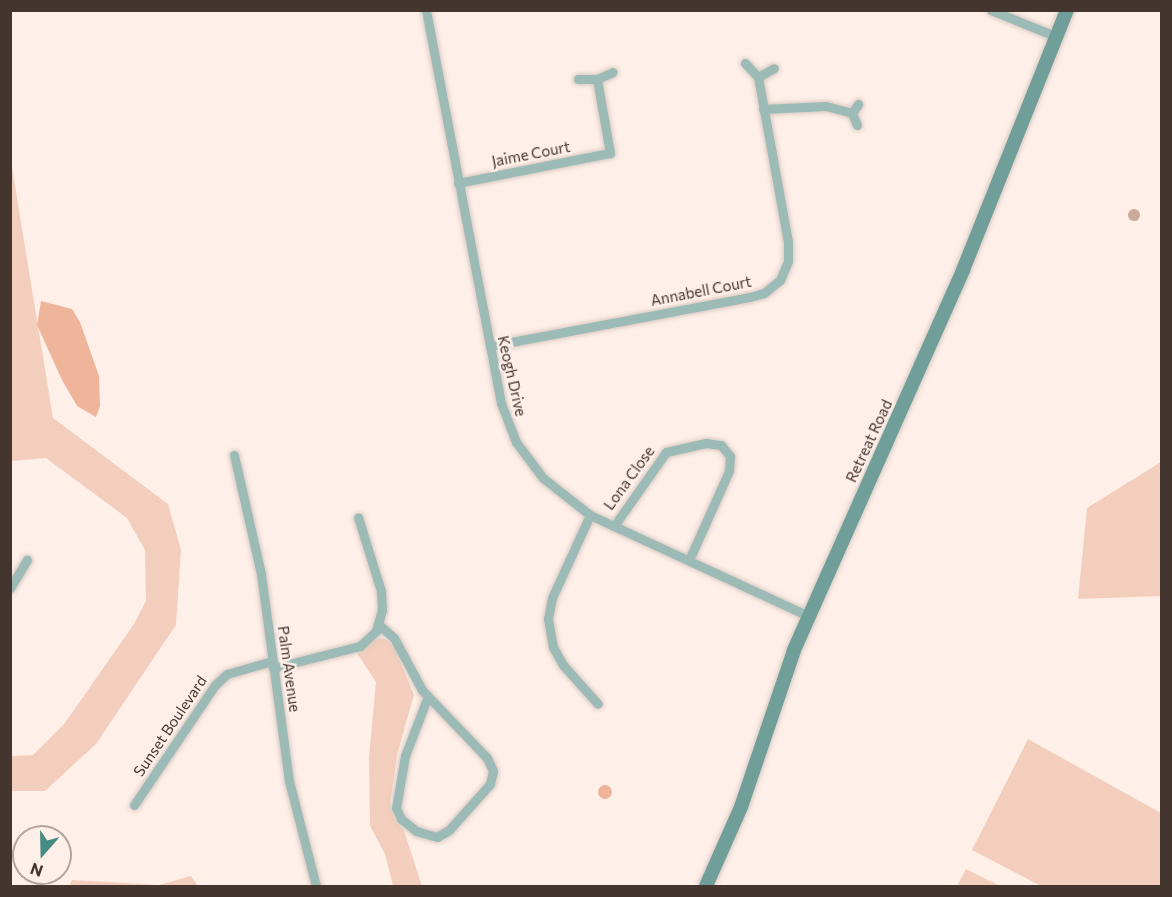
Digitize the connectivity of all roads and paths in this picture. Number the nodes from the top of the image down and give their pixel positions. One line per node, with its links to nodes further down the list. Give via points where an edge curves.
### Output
1 (426, 10): 13 (street, Keogh Drive)
2 (991, 10): 4 (street)
3 (1067, 10): 4 (street, Retreat Road)
4 (1057, 37): 22 (street, Retreat Road, via 963,270)
5 (745, 63): 8 (street)
6 (774, 68): 8 (street)
7 (613, 72): 10 (street)
8 (758, 77): 11 (street, Annabell Court)
9 (578, 79): 10 (street)
10 (597, 79): 13 (street, Jaime Court, via 610,153)
11 (763, 109): 12 (street, via 855,108); 14 (street, Annabell Court, via 788,242 784,272 773,288 750,297)
12 (857, 125)
13 (458, 183): 14 (street, Keogh Drive)
14 (490, 346): 16 (street, Keogh Drive, via 501,403 516,442 543,478)
15 (234, 455): 24 (street, Palm Avenue, via 261,574)
16 (590, 515): 18 (street, Keogh Drive); 26 (street, via 552,598 548,619 551,638 563,665)
17 (358, 517): 23 (street, via 381,591)
18 (614, 526): 20 (street, Keogh Drive); 20 (street, Lona Close, via 666,452 706,443 722,446 730,456 729,471)
19 (27, 560): 21 (street)
20 (689, 560): 22 (street, Keogh Drive)
21 (10, 588)
22 (809, 616): 29 (street, Retreat Road, via 779,690 741,807)
23 (378, 624): 24 (street, Sunset Boulevard, via 371,638 360,646); 25 (street, via 394,638)
24 (273, 665): 27 (street, Sunset Boulevard, via 227,675 215,685); 28 (street, Palm Avenue, via 289,781)
25 (428, 696): 25 (street, via 487,758 493,771 490,784 449,830 437,837 407,824 398,814 396,803 405,756)
26 (598, 704)
27 (134, 805)
28 (316, 886)
29 (706, 886)

